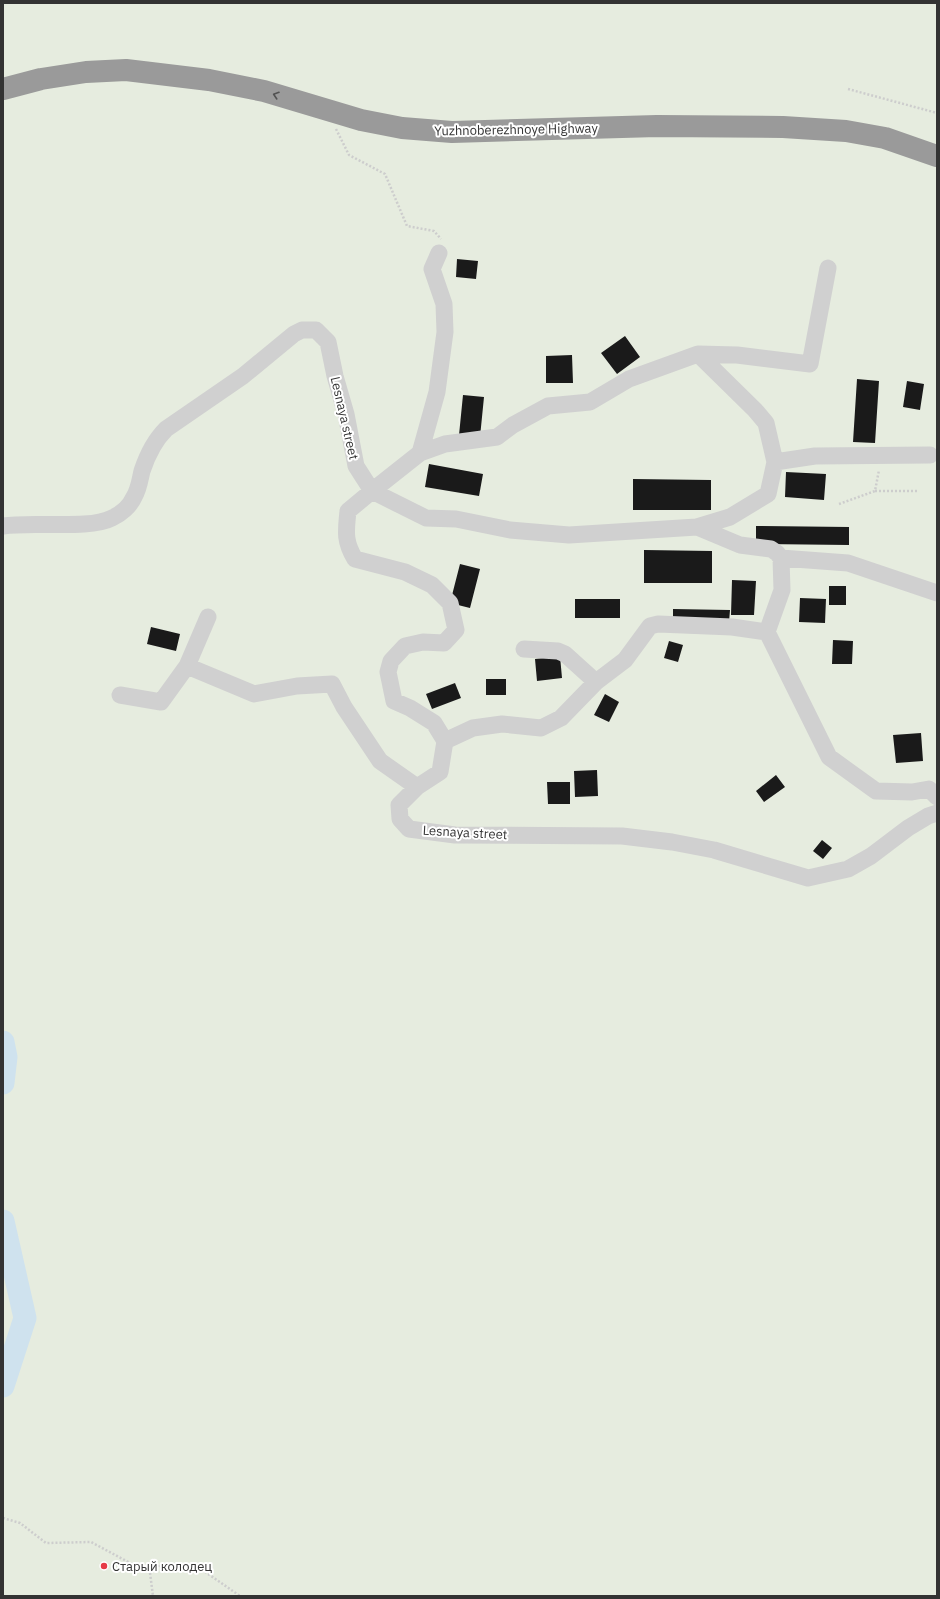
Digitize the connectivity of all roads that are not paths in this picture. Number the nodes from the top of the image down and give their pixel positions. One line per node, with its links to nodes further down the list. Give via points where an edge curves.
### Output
1 (3, 89): 3 (highway, Yuzhnoberezhnoye Highway, one-way to 1, via 885,138 846,131 782,127 657,126 452,132 402,128 361,120 264,91 195,78 126,70 86,72 41,79)
2 (3, 98): 4 (highway, Yuzhnoberezhnoye Highway, via 82,83 163,84 398,138 448,142 779,136 882,148)
3 (937, 156)
4 (937, 167)
5 (439, 253): 8 (street, via 432,269 444,304 445,332 437,392)
6 (828, 268): 7 (street, via 810,364 744,356)
7 (698, 354): 8 (street, via 629,378 590,402 548,406 497,437 444,444); 10 (street, via 766,423)
8 (420, 453): 11 (street)
9 (930, 455): 10 (street, via 815,456)
10 (775, 462): 13 (street, via 768,494 730,517)
11 (372, 491): 12 (street, Lesnaya street, via 356,466 328,342 316,330 309,329 294,334 243,376 166,429 152,448 134,497 124,511 99,523 27,523); 13 (street, via 426,518 456,519 510,530 569,535); 22 (street, via 348,511 348,548 355,559 405,572 432,585 450,603 456,630 444,643 424,642 405,646 391,662 388,672 394,700 434,723)
12 (3, 526)
13 (697, 527): 14 (street, via 740,545 772,549 778,552)
14 (781, 558): 15 (street, via 848,563); 17 (street, via 782,590)
15 (937, 593)
16 (208, 618): 19 (street)
17 (767, 632): 20 (street, via 732,627 658,624 650,626 625,660); 24 (street, via 829,756 876,791 912,792 929,789)
18 (524, 649): 20 (street, via 558,651 566,654)
19 (187, 666): 21 (street, via 161,702); 23 (street, via 254,694 297,686 332,684 344,708 380,761)
20 (596, 682): 22 (street, via 561,718 540,728 502,724 473,728)
21 (120, 695)
22 (445, 741): 23 (street, Lesnaya street, via 440,772)
23 (417, 787): 25 (street, Lesnaya street, via 399,805 400,819 408,829 455,834 622,836 714,850 808,878 848,869 871,856 913,825)
24 (937, 797)
25 (937, 813)

